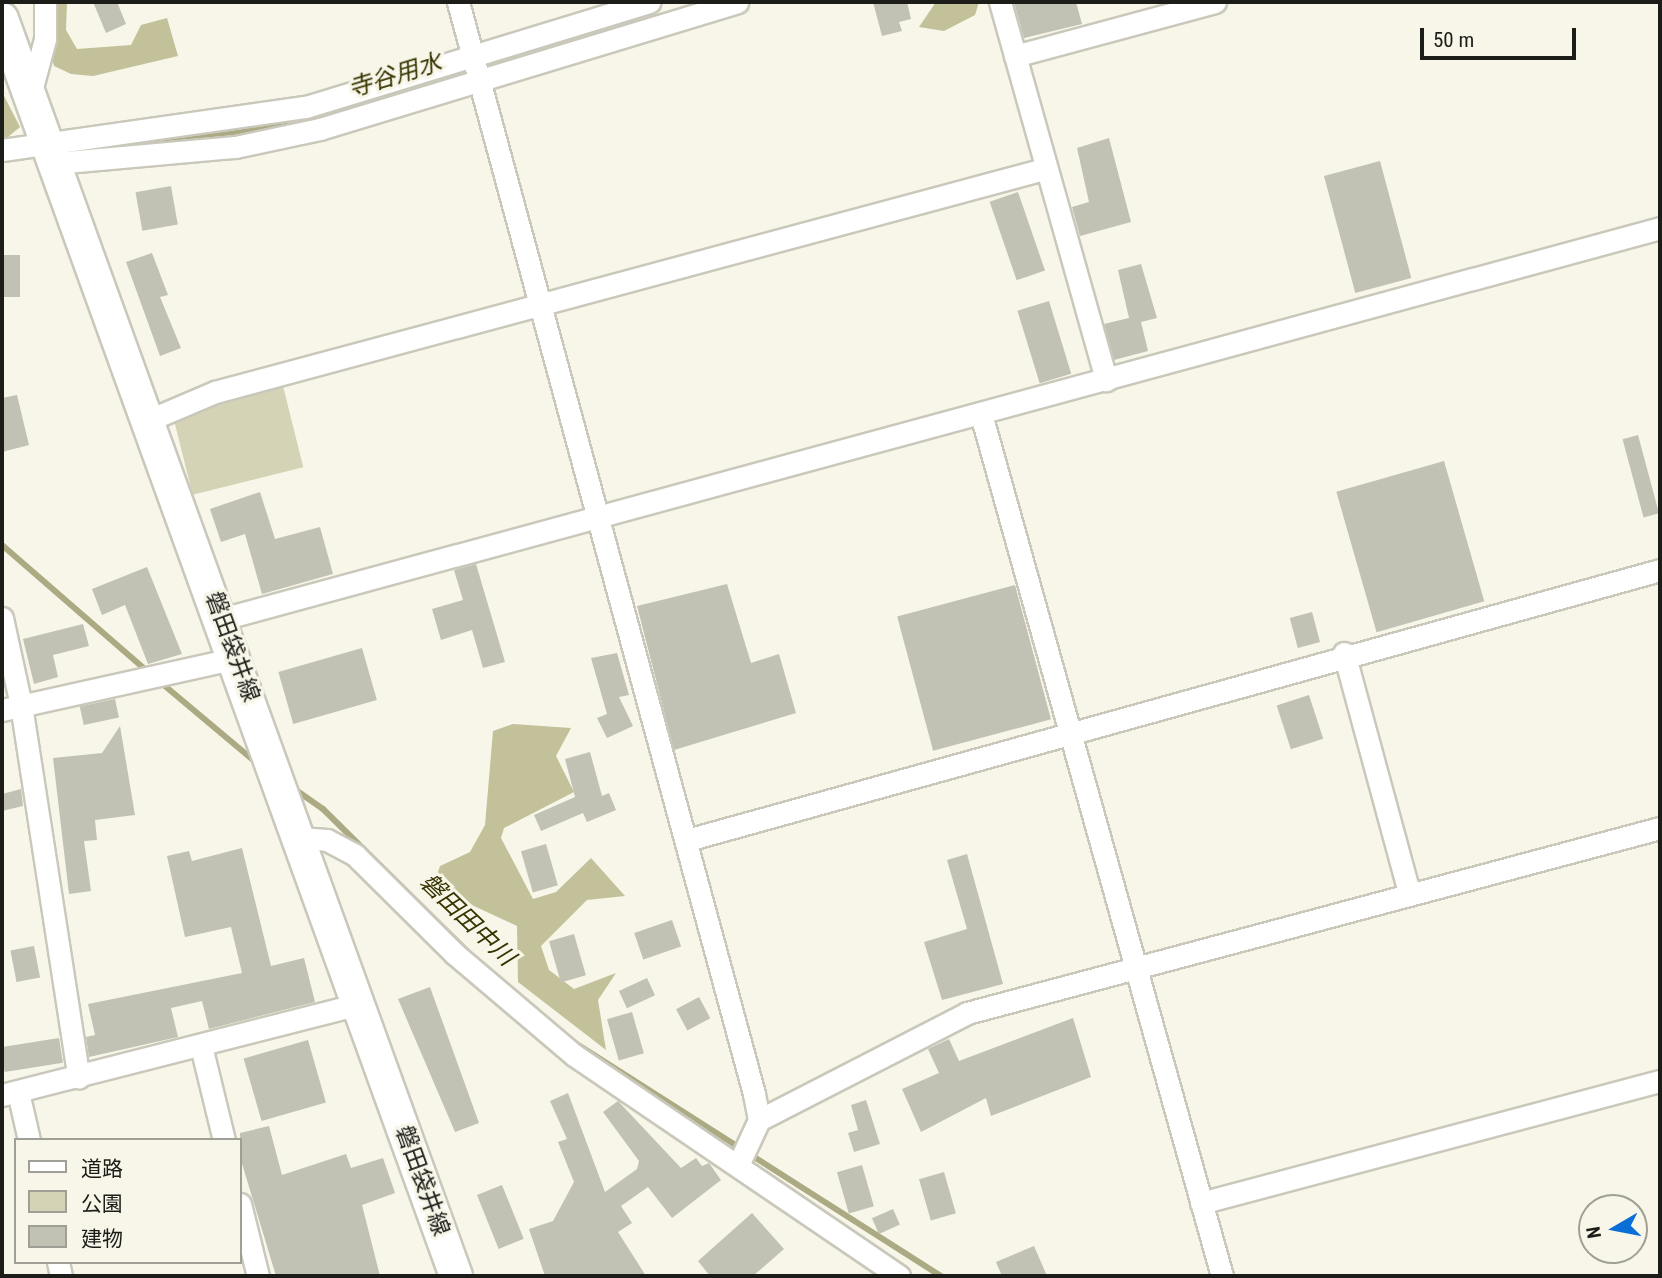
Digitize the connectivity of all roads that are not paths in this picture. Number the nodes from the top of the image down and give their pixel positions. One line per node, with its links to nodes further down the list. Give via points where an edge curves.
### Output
1 (45, 2): 11 (street, via 45,39)
2 (458, 2): 8 (street)
3 (649, 2): 8 (street)
4 (737, 2): 10 (street)
5 (1000, 2): 9 (street)
6 (1215, 2): 9 (street)
7 (2, 19): 11 (main road, 磐田袋井線)
8 (472, 55): 10 (street); 13 (street, via 306,107)
9 (1015, 56): 14 (street)
10 (479, 80): 13 (street, via 320,129 235,147); 16 (street)
11 (30, 95): 13 (main road, 磐田袋井線)
12 (2, 150): 13 (street)
13 (50, 151): 19 (main road, 磐田袋井線)
14 (1044, 169): 16 (street); 17 (street)
15 (1660, 228): 17 (street)
16 (540, 304): 19 (street, via 215,392); 20 (street)
17 (1105, 380): 18 (street)
18 (981, 414): 20 (street); 27 (street)
19 (149, 420): 23 (main road, 磐田袋井線)
20 (599, 520): 23 (street); 30 (street)
21 (1660, 570): 24 (street)
22 (2, 618): 26 (street)
23 (222, 619): 25 (main road, 磐田袋井線)
24 (1344, 653): 27 (street); 31 (street)
25 (236, 658): 26 (street); 29 (main road, 磐田袋井線)
26 (12, 707): 35 (street)
27 (1070, 733): 30 (street); 32 (street)
28 (1660, 828): 31 (street)
29 (300, 838): 33 (main road, 磐田袋井線); 41 (street, via 327,840 355,855 511,1005 574,1055)
30 (687, 840): 38 (street)
31 (1409, 892): 32 (street)
32 (1134, 967): 38 (street, via 967,1013); 42 (street)
33 (359, 1004): 34 (street); 45 (main road, 磐田袋井線)
34 (201, 1046): 35 (street); 40 (street)
35 (79, 1078): 37 (street)
36 (1660, 1081): 42 (street)
37 (10, 1094): 39 (street)
38 (759, 1121): 41 (street)
39 (28, 1138)
40 (224, 1138)
41 (739, 1163): 46 (street)
42 (1201, 1203): 47 (street)
43 (242, 1212): 44 (street)
44 (258, 1276)
45 (456, 1276)
46 (899, 1276)
47 (1222, 1276)

